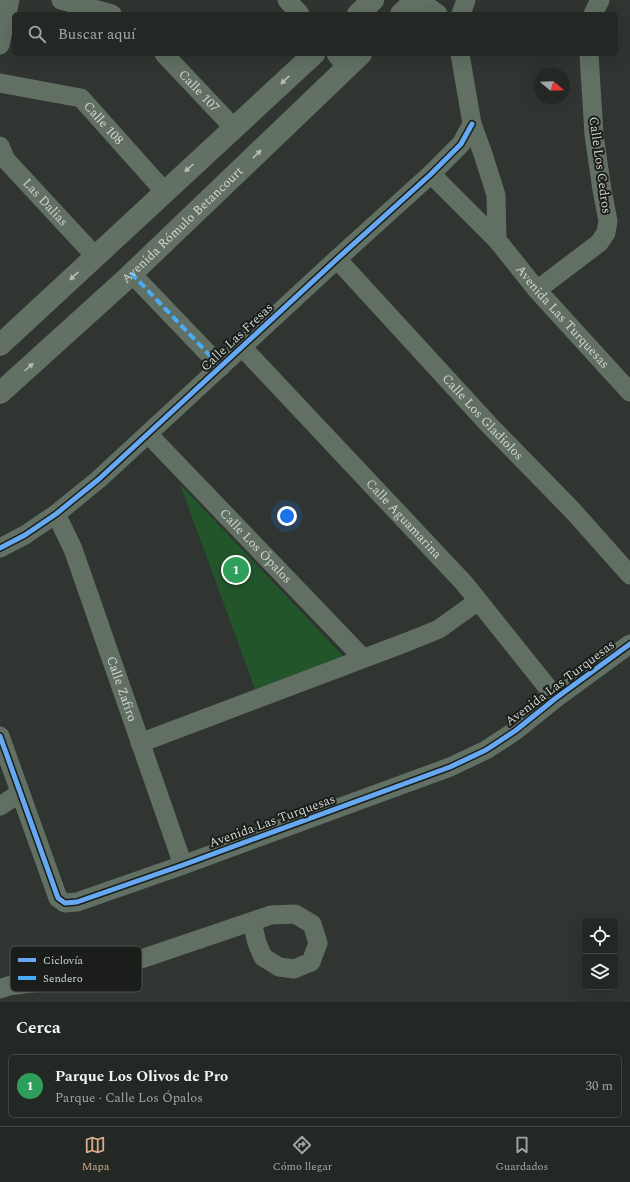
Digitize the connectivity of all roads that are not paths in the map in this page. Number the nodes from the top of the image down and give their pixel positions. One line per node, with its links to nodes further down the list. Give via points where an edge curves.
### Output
1 (10, 0): 14 (street)
2 (61, 0): 8 (street)
3 (287, 0): 9 (street)
4 (373, 0): 10 (street)
5 (466, 0): 12 (street)
6 (600, 0): 13 (street)
7 (410, 6): 11 (street, via 427,6)
8 (105, 12)
9 (298, 12)
10 (360, 12)
11 (435, 12)
12 (462, 12)
13 (594, 12)
14 (0, 45)
15 (166, 56): 22 (street, Calle 107)
16 (312, 56): 22 (street, one-way to 22)
17 (460, 56): 21 (street)
18 (589, 56): 30 (street, Calle Los Cedros, via 594,135 608,221 606,233 599,243)
19 (348, 59): 29 (street, Avenida Rómulo Betancourt, one-way to 19)
20 (0, 83): 25 (street, Calle 108, via 81,98)
21 (472, 124): 24 (street, Calle Las Fresas, via 461,144); 26 (street, via 496,195)
22 (234, 128): 25 (street, one-way to 25)
23 (2, 157): 27 (street, Las Dalias)
24 (431, 174): 26 (street, Avenida Las Turquesas); 28 (street, Calle Las Fresas)
25 (164, 191): 27 (street)
26 (497, 240): 30 (street, Avenida Las Turquesas)
27 (95, 256): 31 (street, one-way to 31)
28 (337, 259): 32 (street, Calle Las Fresas); 39 (street, Calle Los Gladiolos)
29 (131, 273): 33 (street); 35 (street, Avenida Rómulo Betancourt, one-way to 29)
30 (536, 290): 34 (street, Avenida Las Turquesas)
31 (0, 344)
32 (242, 347): 33 (street, Calle Las Fresas); 40 (street, Calle Aguamarina)
33 (221, 367): 36 (street, Calle Las Fresas)
34 (630, 392)
35 (0, 393)
36 (149, 435): 37 (street, Calle Las Fresas); 42 (street, Calle Los Ópalos)
37 (56, 514): 38 (street, Calle Las Fresas); 45 (street, Calle Zafiro, via 73,549)
38 (0, 548)
39 (630, 575)
40 (478, 601): 42 (street, via 439,629); 43 (street, Calle Aguamarina)
41 (630, 644): 43 (street, Avenida Las Turquesas)
42 (363, 658): 45 (street)
43 (556, 698): 48 (street, Avenida Las Turquesas, via 515,731 486,750 450,767)
44 (0, 736): 46 (street, Avenida Las Turquesas)
45 (140, 743): 48 (street, Calle Zafiro)
46 (20, 793): 47 (street); 48 (street, Avenida Las Turquesas, via 58,898 65,902 77,902)
47 (0, 806)
48 (183, 865)
49 (252, 922): 50 (street)
50 (142, 959)
51 (10, 986): 52 (street)
52 (0, 989)

